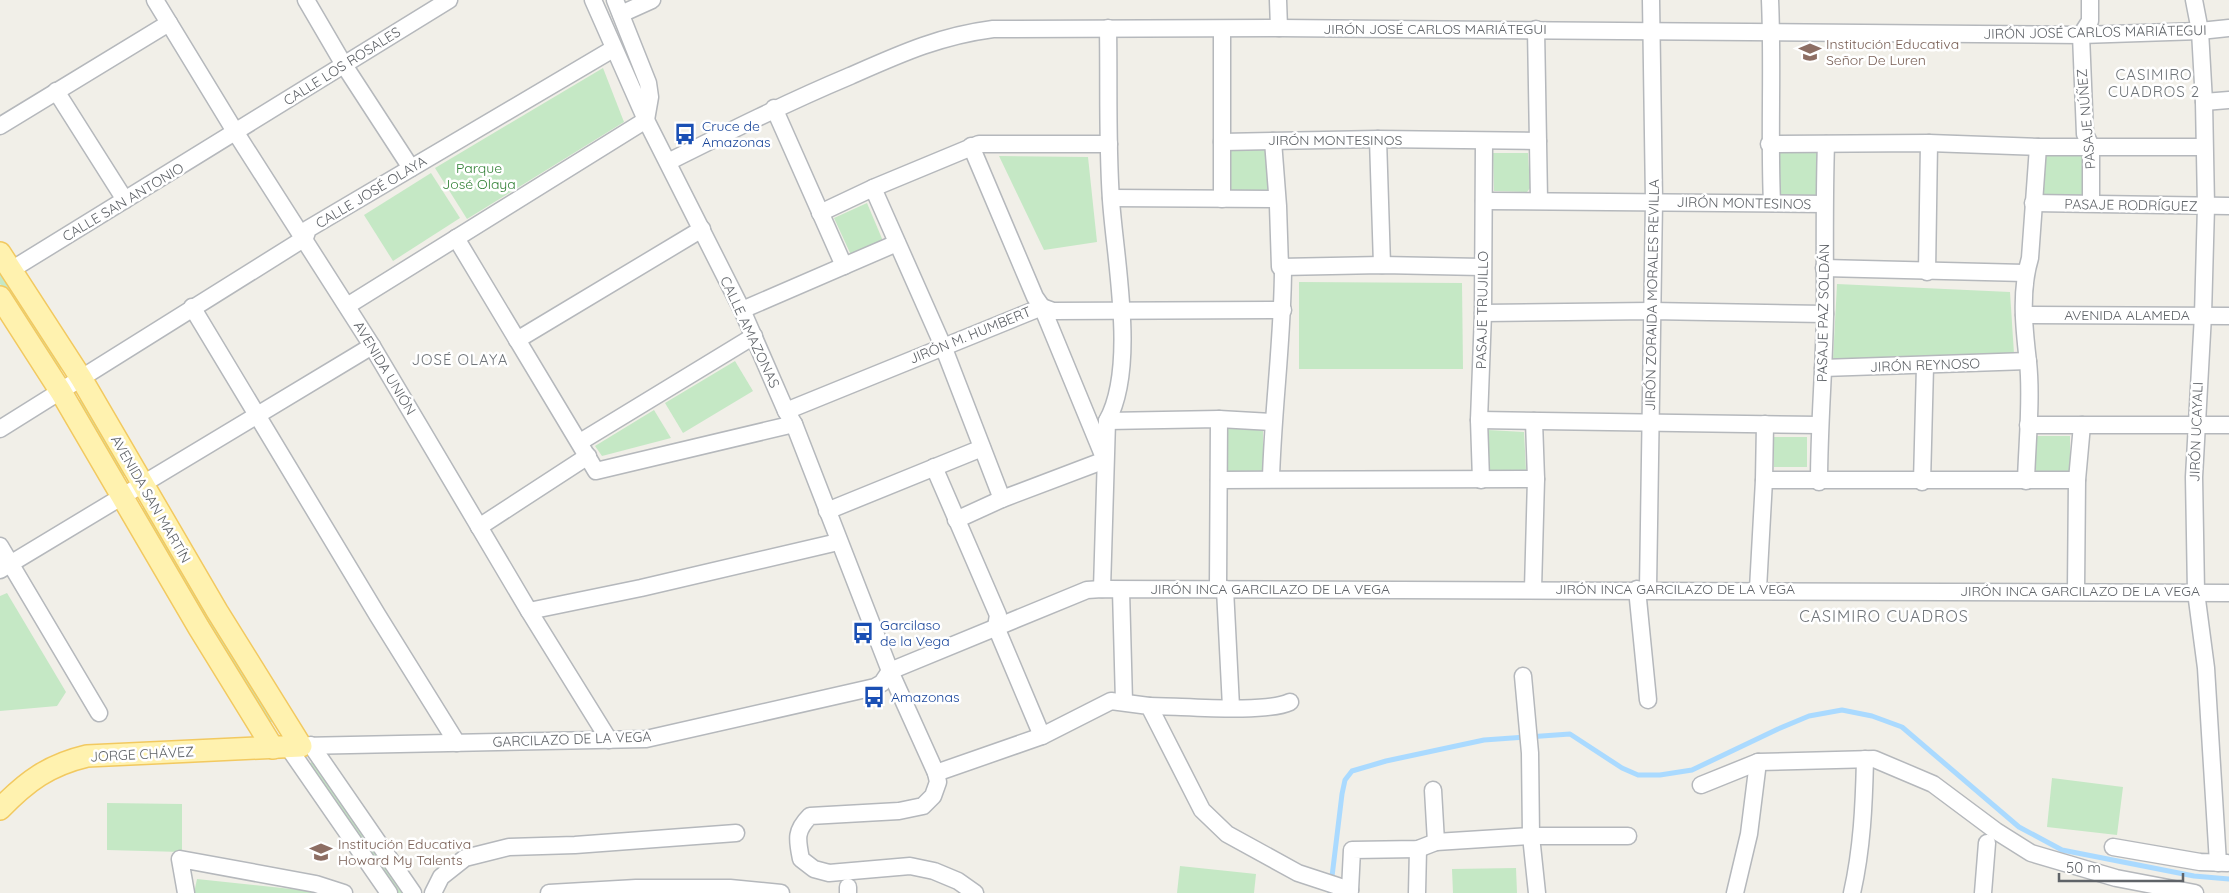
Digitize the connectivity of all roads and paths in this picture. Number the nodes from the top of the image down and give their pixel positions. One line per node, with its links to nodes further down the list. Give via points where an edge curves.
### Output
1 (155, 0): 12 (street, AVENIDA UNIÓN)
2 (306, 0): 23 (street)
3 (449, 0): 23 (street, CALLE LOS ROSALES)
4 (593, 0): 22 (street, CALLE AMAZONAS)
5 (652, 0): 11 (street)
6 (1278, 0): 14 (street)
7 (1651, 0): 18 (street, JIRÓN ZORAIDA MORALES REVILLA)
8 (1770, 0): 19 (street)
9 (2090, 0): 21 (street, via 2090,21)
10 (2194, 0): 20 (street, JIRÓN UCAYALI)
11 (618, 7): 28 (street, via 648,82 650,97)
12 (168, 22): 24 (street); 30 (street, AVENIDA UNIÓN)
13 (1108, 28): 16 (street, JIRÓN JOSÉ CARLOS MARIÁTEGUI); 27 (street, JIRÓN JOSÉ CARLOS MARIÁTEGUI, via 1003,28 950,36 925,43); 37 (street)
14 (1279, 28): 16 (street, JIRÓN JOSÉ CARLOS MARIÁTEGUI); 17 (street, JIRÓN JOSÉ CARLOS MARIÁTEGUI)
15 (2229, 28): 20 (street, JIRÓN JOSÉ CARLOS MARIÁTEGUI)
16 (1222, 29): 35 (street)
17 (1536, 29): 18 (street, JIRÓN JOSÉ CARLOS MARIÁTEGUI); 34 (street)
18 (1651, 31): 19 (street, JIRÓN JOSÉ CARLOS MARIÁTEGUI); 53 (street, JIRÓN ZORAIDA MORALES REVILLA)
19 (1771, 31): 21 (street, JIRÓN JOSÉ CARLOS MARIÁTEGUI); 38 (street)
20 (2200, 31): 21 (street, JIRÓN JOSÉ CARLOS MARIÁTEGUI); 26 (street, JIRÓN UCAYALI)
21 (2081, 35): 41 (street, PASAJE NÚÑEZ, via 2085,134)
22 (613, 49): 28 (street, CALLE AMAZONAS); 45 (street, CALLE JOSÉ OLAYA)
23 (344, 65): 30 (street, CALLE LOS ROSALES); 45 (street)
24 (56, 91): 29 (street); 50 (street)
25 (2229, 100): 26 (street)
26 (2204, 102): 43 (street, JIRÓN UCAYALI)
27 (774, 108): 44 (street, JIRÓN JOSÉ CARLOS MARIÁTEGUI); 60 (street)
28 (646, 120): 44 (street, CALLE AMAZONAS); 63 (street)
29 (0, 126)
30 (236, 133): 50 (street, CALLE SAN ANTONIO); 62 (street, AVENIDA UNIÓN)
31 (1273, 140): 32 (street, JIRÓN MONTESINOS); 35 (street, JIRÓN MONTESINOS); 49 (street)
32 (1378, 140): 33 (street, JIRÓN MONTESINOS); 66 (street)
33 (1484, 141): 34 (street, JIRÓN MONTESINOS); 52 (street, PASAJE TRUJILLO)
34 (1538, 141): 51 (street)
35 (1222, 142): 48 (street)
36 (1929, 143): 39 (street); 42 (street); 72 (street)
37 (1109, 144): 40 (street); 47 (street)
38 (1769, 144): 39 (street); 54 (street)
39 (1826, 144): 57 (street, PASAJE PAZ SOLDÁN)
40 (971, 146): 46 (street); 76 (street)
41 (2091, 146): 42 (street); 43 (street); 56 (street, PASAJE NÚÑEZ)
42 (2038, 147): 55 (street)
43 (2204, 147): 58 (street, JIRÓN UCAYALI)
44 (668, 162): 61 (street, CALLE AMAZONAS)
45 (411, 168): 62 (street, CALLE JOSÉ OLAYA, via 308,229)
46 (873, 188): 60 (street); 64 (street)
47 (1111, 198): 48 (street); 78 (street)
48 (1222, 199): 49 (street)
49 (1276, 199): 69 (street)
50 (125, 200): 65 (street, CALLE SAN ANTONIO)
51 (1539, 200): 52 (street, JIRÓN MONTESINOS); 53 (street, JIRÓN MONTESINOS)
52 (1484, 201): 70 (street, PASAJE TRUJILLO)
53 (1654, 201): 54 (street, JIRÓN MONTESINOS); 80 (street, JIRÓN ZORAIDA MORALES REVILLA)
54 (1772, 203): 57 (street, JIRÓN MONTESINOS)
55 (2033, 203): 56 (street, PASAJE RODRÍGUEZ); 68 (street)
56 (2091, 203): 58 (street, PASAJE RODRÍGUEZ)
57 (1824, 204): 71 (street, PASAJE PAZ SOLDÁN)
58 (2206, 206): 59 (street, PASAJE RODRÍGUEZ); 84 (street, JIRÓN UCAYALI)
59 (2229, 206)
60 (820, 213): 67 (street)
61 (702, 229): 77 (street, CALLE AMAZONAS); 87 (street)
62 (305, 238): 74 (street, AVENIDA UNIÓN); 75 (street, CALLE JOSÉ OLAYA)
63 (456, 238): 74 (street); 87 (street)
64 (898, 243): 67 (street); 89 (street)
65 (6, 262): 93 (main road, AVENIDA SAN MARTÍN)
66 (1382, 265): 69 (street); 70 (street)
67 (844, 266): 77 (street)
68 (2027, 266): 72 (street); 83 (street)
69 (1282, 267): 79 (street)
70 (1482, 268): 81 (street, PASAJE TRUJILLO)
71 (1824, 268): 72 (street); 82 (street, PASAJE PAZ SOLDÁN)
72 (1927, 272)
73 (0, 297): 94 (main road, AVENIDA SAN MARTÍN)
74 (347, 306): 88 (street, AVENIDA UNIÓN)
75 (192, 307): 93 (street, CALLE JOSÉ OLAYA); 95 (street)
76 (1042, 307): 78 (street, JIRÓN M. HUMBERT, via 1053,311); 89 (street, JIRÓN M. HUMBERT); 112 (street)
77 (742, 310): 86 (street, CALLE AMAZONAS)
78 (1122, 310): 79 (street, JIRÓN M. HUMBERT); 99 (street, via 1120,384)
79 (1283, 310): 101 (street)
80 (1651, 311): 81 (street); 82 (street); 102 (street, JIRÓN ZORAIDA MORALES REVILLA)
81 (1483, 313): 98 (street, PASAJE TRUJILLO)
82 (1825, 314): 92 (street, PASAJE PAZ SOLDÁN)
83 (2024, 315): 84 (street, AVENIDA ALAMEDA); 90 (street)
84 (2203, 315): 85 (street, AVENIDA ALAMEDA); 107 (street, JIRÓN UCAYALI)
85 (2229, 316)
86 (754, 336): 96 (street, CALLE AMAZONAS); 111 (street)
87 (518, 340): 111 (street)
88 (372, 346): 95 (street); 128 (street, AVENIDA UNIÓN)
89 (943, 346): 96 (street, JIRÓN M. HUMBERT); 110 (street)
90 (2028, 361): 91 (street, JIRÓN REYNOSO); 105 (street)
91 (1925, 366): 92 (street, JIRÓN REYNOSO); 122 (street)
92 (1823, 368): 104 (street, PASAJE PAZ SOLDÁN)
93 (81, 378): 94 (street, CALLE JOSÉ OLAYA); 123 (main road, AVENIDA SAN MARTÍN)
94 (61, 392): 109 (street, CALLE JOSÉ OLAYA); 124 (main road, AVENIDA SAN MARTÍN)
95 (258, 416): 123 (street); 153 (street)
96 (790, 418): 111 (street, JIRÓN M. HUMBERT, via 596,471); 126 (street, CALLE AMAZONAS)
97 (1219, 419): 99 (street); 101 (street); 116 (street)
98 (1479, 420): 100 (street); 117 (street, PASAJE TRUJILLO)
99 (1107, 421): 112 (street)
100 (1534, 421): 102 (street); 115 (street)
101 (1272, 422): 114 (street)
102 (1650, 422): 103 (street); 135 (street, JIRÓN ZORAIDA MORALES REVILLA)
103 (1765, 424): 104 (street); 118 (street)
104 (1819, 424): 121 (street, PASAJE PAZ SOLDÁN)
105 (2028, 425): 106 (street); 120 (street)
106 (2082, 425): 107 (street); 119 (street)
107 (2195, 425): 108 (street); 139 (street, JIRÓN UCAYALI)
108 (2229, 425)
109 (0, 429)
110 (982, 448): 113 (street); 125 (street)
111 (584, 449): 128 (street)
112 (1105, 460): 125 (street); 132 (street)
113 (934, 467): 126 (street); 127 (street)
114 (1271, 478): 116 (street); 117 (street)
115 (1536, 479): 117 (street); 134 (street)
116 (1219, 480): 133 (street)
117 (1481, 480)
118 (1764, 480): 121 (street); 136 (street)
119 (2077, 480): 120 (street); 138 (street)
120 (2026, 481): 122 (street)
121 (1819, 482): 122 (street)
122 (1922, 482)
123 (142, 484): 124 (street); 154 (main road, AVENIDA SAN MARTÍN)
124 (122, 497): 131 (street); 154 (main road, AVENIDA SAN MARTÍN, via 198,628)
125 (1002, 499): 127 (street)
126 (827, 511): 129 (street, CALLE AMAZONAS)
127 (956, 520): 142 (street, via 998,614)
128 (479, 526): 141 (street, AVENIDA UNIÓN)
129 (838, 542): 141 (street); 143 (street, CALLE AMAZONAS)
130 (0, 546): 131 (street)
131 (5, 567): 150 (street)
132 (1102, 589): 137 (street, JIRÓN INCA GARCILAZO DE LA VEGA); 142 (street, JIRÓN INCA GARCILAZO DE LA VEGA, via 1087,590)
133 (1222, 589): 134 (street, JIRÓN INCA GARCILAZO DE LA VEGA); 137 (street, JIRÓN INCA GARCILAZO DE LA VEGA); 149 (street)
134 (1533, 589): 135 (street, JIRÓN INCA GARCILAZO DE LA VEGA)
135 (1643, 589): 136 (street, JIRÓN INCA GARCILAZO DE LA VEGA); 145 (street, JIRÓN ZORAIDA MORALES REVILLA)
136 (1758, 589): 138 (street, JIRÓN INCA GARCILAZO DE LA VEGA)
137 (1121, 590): 146 (street)
138 (2076, 590): 139 (street, JIRÓN INCA GARCILAZO DE LA VEGA)
139 (2196, 592): 140 (street, JIRÓN INCA GARCILAZO DE LA VEGA); 168 (street, JIRÓN UCAYALI)
140 (2229, 592)
141 (529, 611): 152 (street, AVENIDA UNIÓN)
142 (996, 627): 143 (street, JIRÓN INCA GARCILAZO DE LA VEGA); 151 (street)
143 (890, 670): 152 (street, GARCILAZO DE LA VEGA, via 882,683 875,686 646,739); 157 (street, CALLE AMAZONAS)
144 (1523, 682): 162 (street, via 1530,754)
145 (1648, 700)
146 (1124, 702): 148 (street); 151 (street, via 1111,701)
147 (1290, 702): 149 (street)
148 (1149, 706): 149 (street); 169 (street, via 1202,810 1227,834 1298,873)
149 (1231, 707)
150 (99, 713)
151 (1042, 736): 157 (street)
152 (609, 740): 153 (street, GARCILAZO DE LA VEGA)
153 (458, 743): 154 (street, GARCILAZO DE LA VEGA)
154 (294, 747): 160 (main road, JORGE CHÁVEZ, via 87,756 46,770); 175 (street, AVENIDA SAN MARTÍN); 176 (street, AVENIDA SAN MARTÍN)
155 (1865, 759): 156 (street); 183 (street, via 1860,852); 185 (street, via 1874,759 1933,784 1996,831 2032,853 2116,878)
156 (1758, 762): 158 (street); 182 (street, via 1749,834)
157 (937, 778): 179 (street, via 933,796 923,806 899,811 810,816 800,826 801,859 814,869 829,874 910,866 950,878)
158 (1702, 785)
159 (1433, 790): 164 (street)
160 (0, 809)
161 (736, 833): 177 (street, via 509,847 465,858 441,877)
162 (1531, 836): 163 (street); 164 (street); 181 (street)
163 (1628, 836)
164 (1436, 842): 167 (street)
165 (1987, 843): 184 (street)
166 (2112, 847): 168 (street)
167 (1418, 849): 169 (street, via 1352,850); 180 (street)
168 (2223, 863)
169 (1344, 889)
170 (681, 891): 171 (street, via 636,888); 172 (street, via 730,888)
171 (594, 892): 178 (street)
172 (772, 892)
173 (186, 893): 174 (street, via 180,859 316,884)
174 (344, 893)
175 (388, 893)
176 (413, 893)
177 (433, 893)
178 (549, 893)
179 (975, 893)
180 (1417, 893)
181 (1537, 893)
182 (1735, 893)
183 (1852, 893)
184 (1983, 893)
185 (2195, 893)

